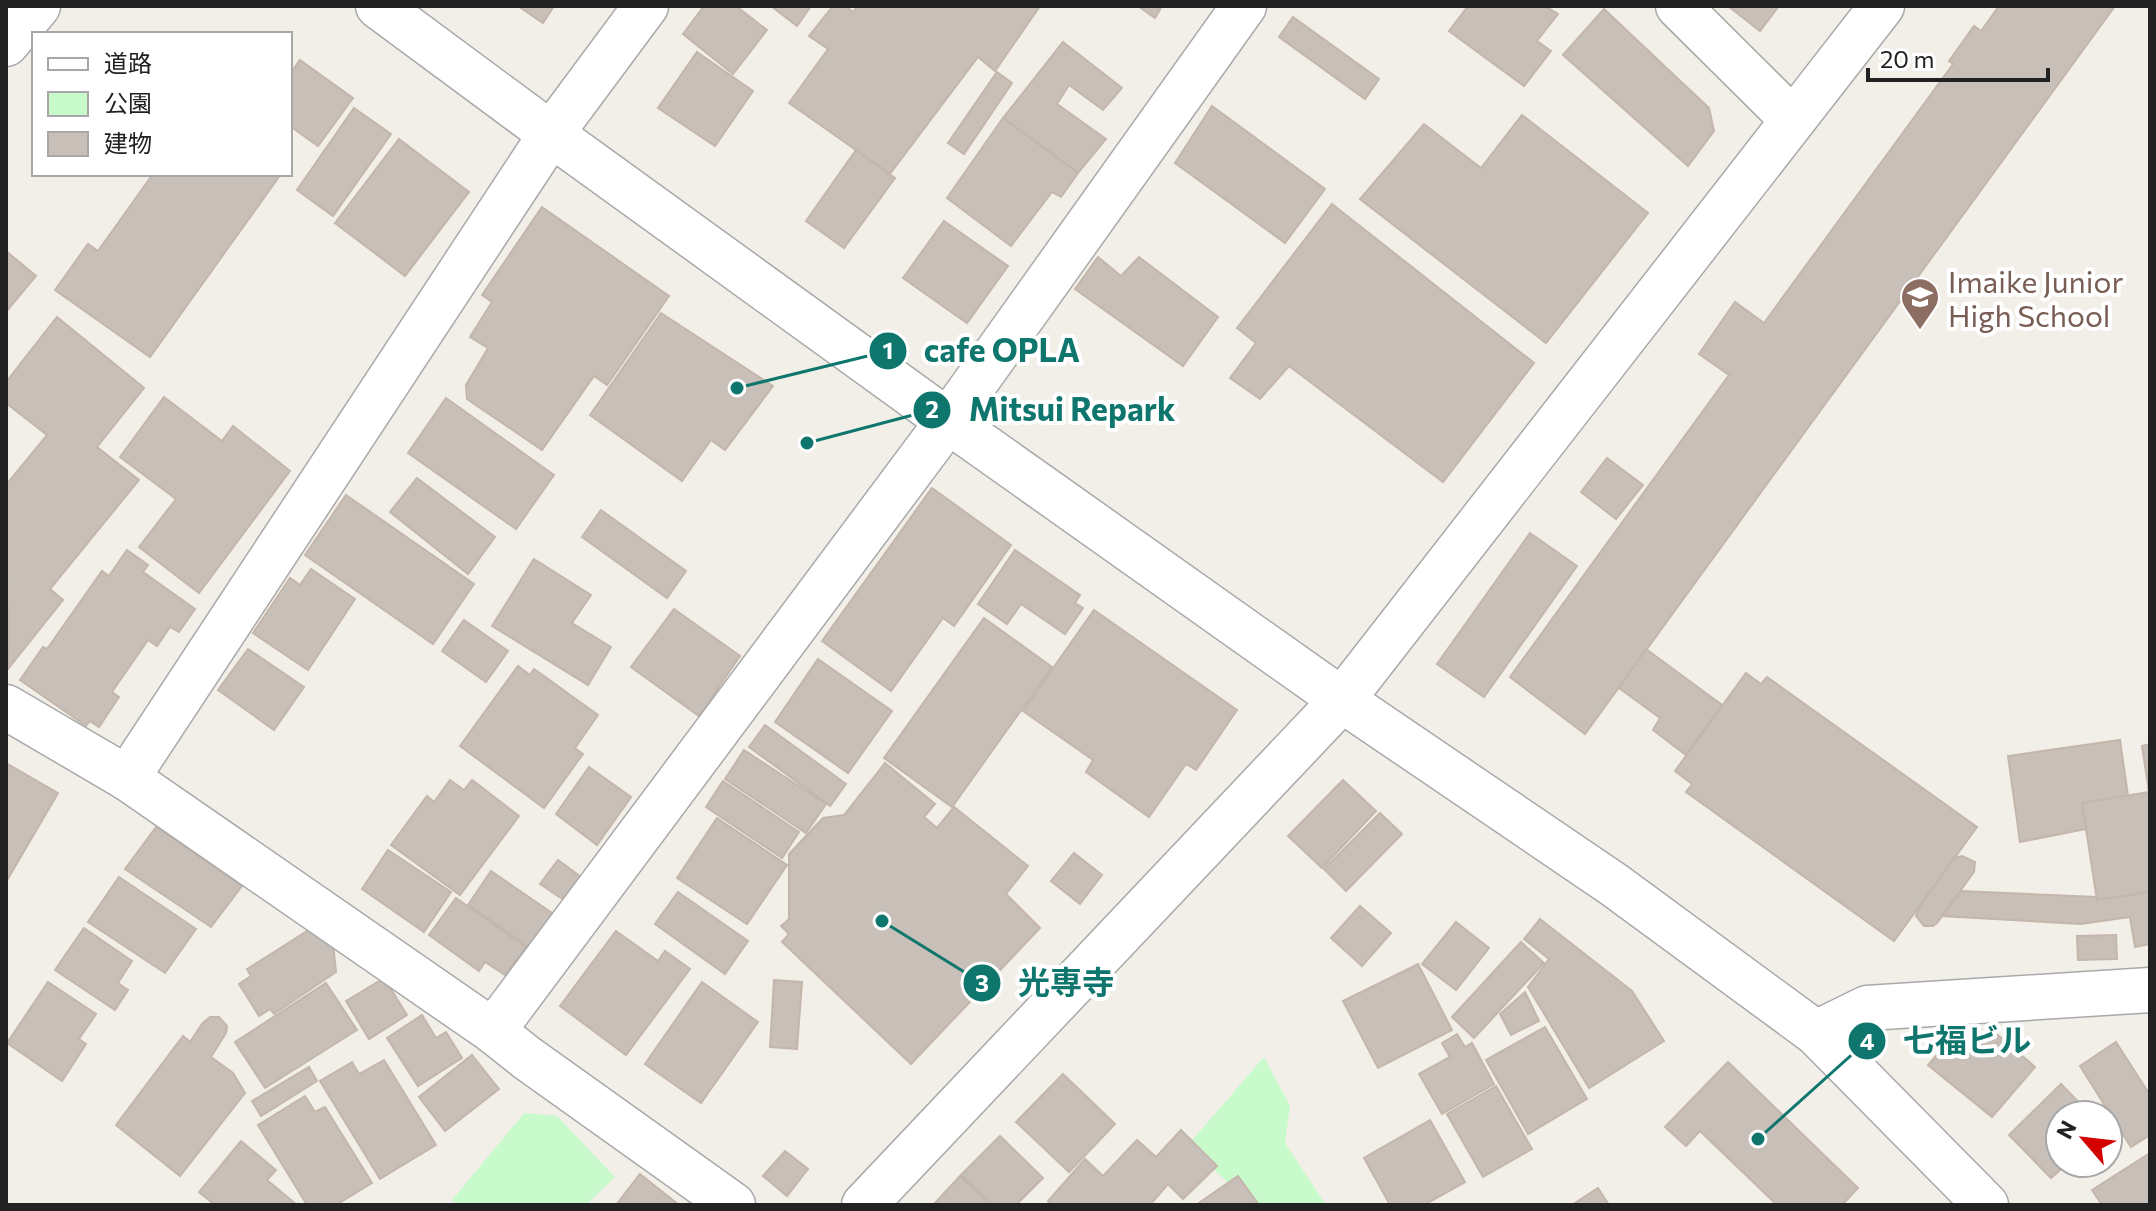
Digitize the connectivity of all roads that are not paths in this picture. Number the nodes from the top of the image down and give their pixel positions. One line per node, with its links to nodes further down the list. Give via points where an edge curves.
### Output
1 (38, 6): 7 (street)
2 (378, 6): 9 (street)
3 (646, 6): 9 (street)
4 (1244, 6): 10 (street)
5 (1678, 6): 8 (street)
6 (1882, 6): 8 (street)
7 (6, 44)
8 (1793, 120): 11 (street)
9 (551, 134): 10 (street); 13 (street)
10 (948, 421): 11 (street); 15 (street)
11 (1342, 700): 16 (street, via 1613,884); 18 (street)
12 (6, 707): 13 (street)
13 (127, 778): 15 (street)
14 (2150, 990): 16 (street, via 1867,1008)
15 (493, 1031): 17 (street)
16 (1816, 1033): 19 (street)
17 (733, 1205)
18 (864, 1205)
19 (1986, 1205)

